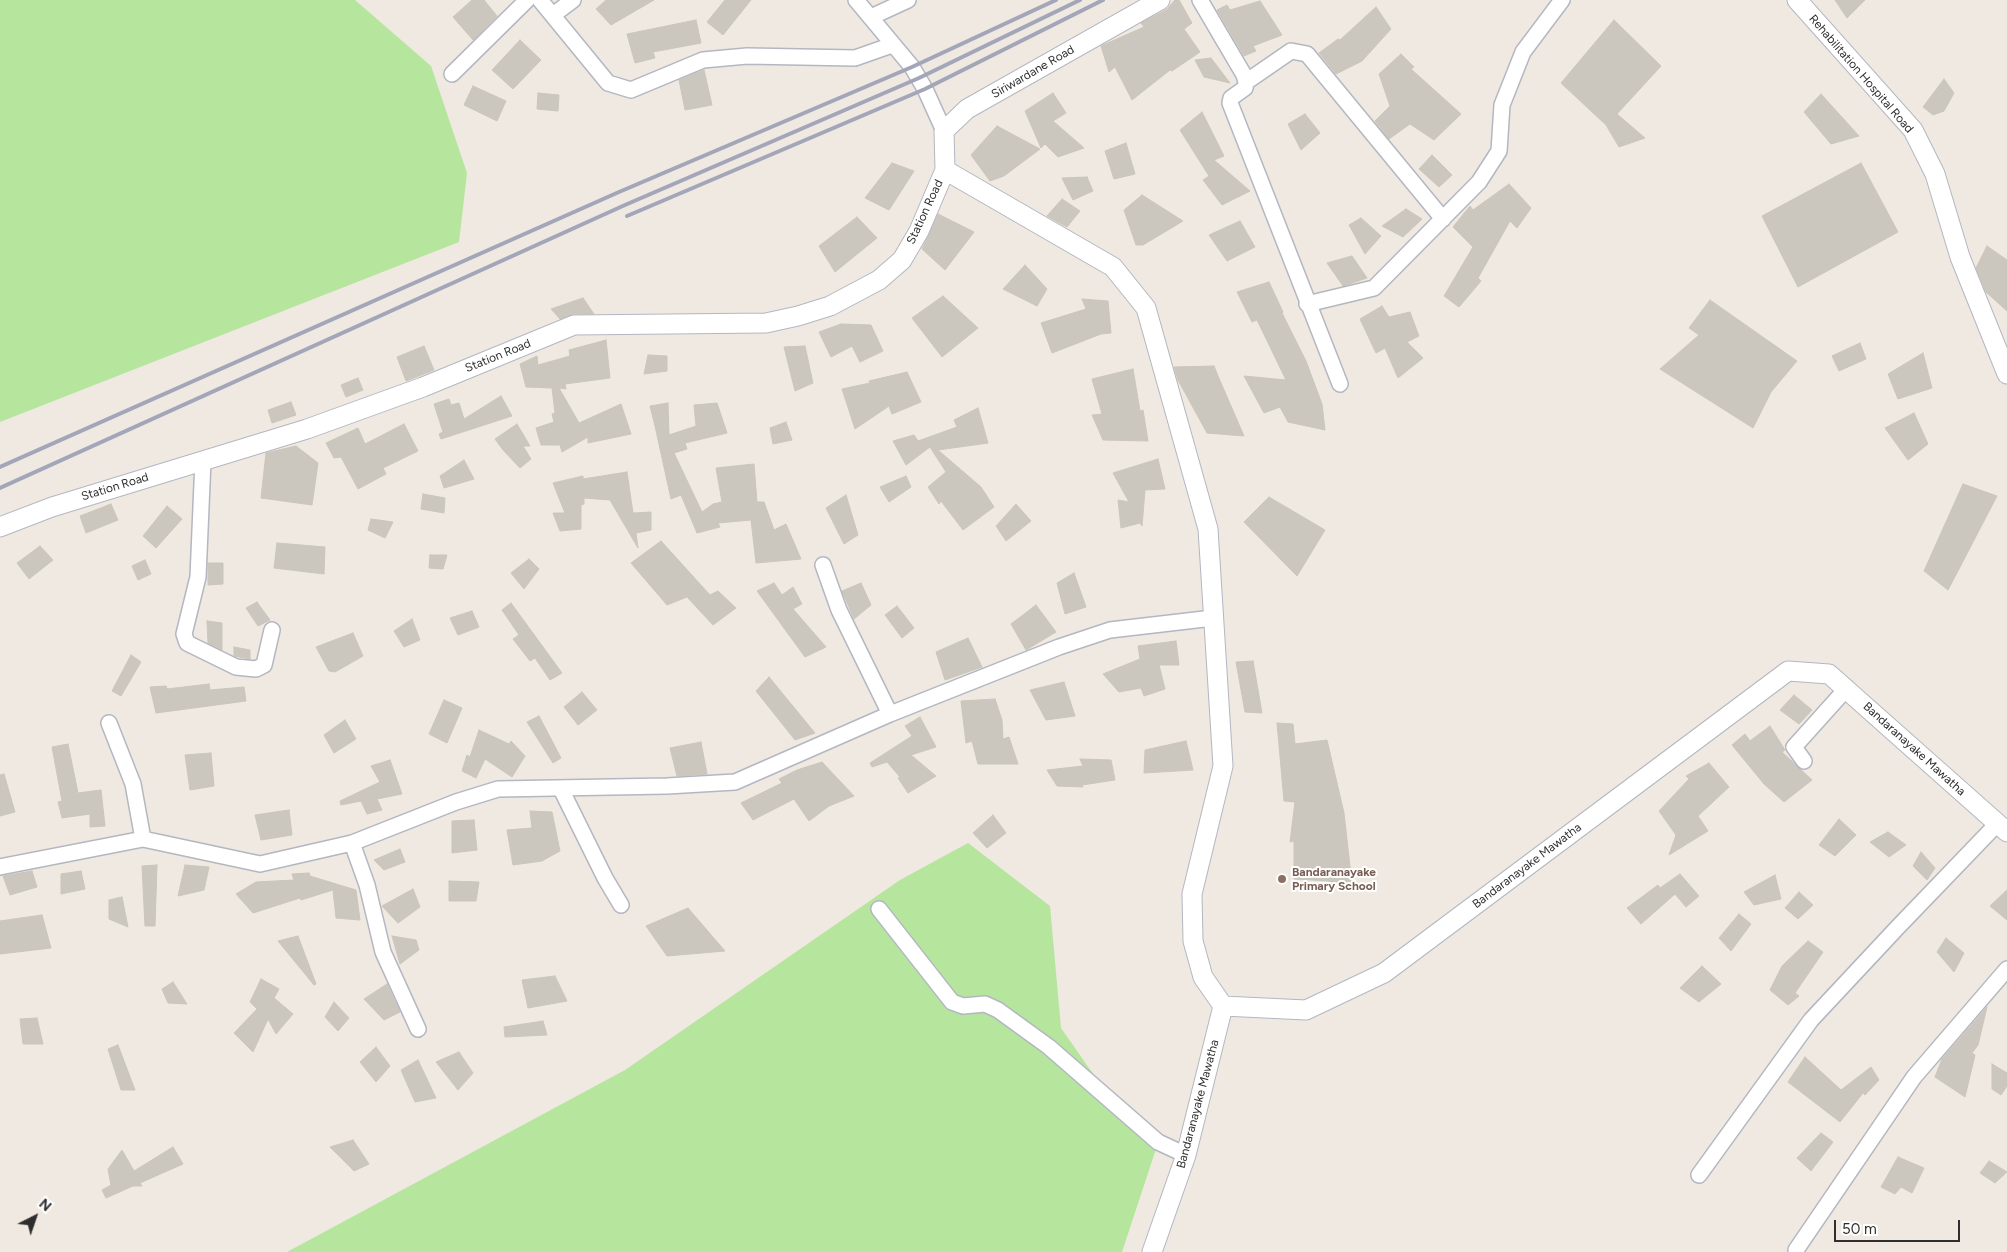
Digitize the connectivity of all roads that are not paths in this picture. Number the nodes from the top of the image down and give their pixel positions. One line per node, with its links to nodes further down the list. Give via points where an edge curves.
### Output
1 (527, 0): 13 (street)
2 (540, 0): 10 (street)
3 (573, 0): 10 (street)
4 (856, 0): 11 (street)
5 (908, 0): 11 (street)
6 (1160, 0): 15 (street, Siriwardane Road, via 967,109)
7 (1200, 0): 14 (street)
8 (1562, 0): 17 (street, via 1523,52 1502,105 1499,151 1479,182)
9 (1797, 0): 19 (street, Rehabilitation Hospital Road, via 1913,130 1935,174 1960,257)
10 (553, 15): 12 (street, via 608,83 631,90 703,60 747,56 855,58)
11 (872, 17): 12 (street)
12 (892, 45): 15 (street, via 916,73)
13 (452, 74)
14 (1246, 82): 17 (street, via 1291,51 1307,54); 18 (street, via 1245,88 1231,98 1230,103)
15 (944, 131): 16 (street)
16 (945, 170): 21 (street, Station Road, via 919,231 902,260 879,280 830,306 766,323 574,326 307,429); 24 (street, via 1113,267 1146,308 1208,529)
17 (1443, 219): 18 (street, via 1374,288)
18 (1307, 304): 20 (street)
19 (2007, 374)
20 (1340, 384)
21 (203, 460): 22 (street, Station Road, via 52,507); 25 (street, via 198,577 184,634 187,643 236,667 256,669 264,665)
22 (0, 527)
23 (823, 565): 27 (street, via 839,610)
24 (1213, 618): 27 (street, via 1110,630); 38 (street, via 1223,766 1192,903 1193,941 1203,977)
25 (272, 630)
26 (1847, 688): 29 (street, via 1794,747); 31 (street, Bandaranayake Mawatha); 38 (street, Bandaranayake Mawatha, via 1829,674 1788,671 1384,973 1306,1010)
27 (890, 714): 30 (street, via 735,782)
28 (109, 723): 32 (street, via 133,784)
29 (1804, 761)
30 (561, 789): 33 (street, via 498,789); 35 (street)
31 (2002, 828): 41 (street, via 1897,928 1811,1020)
32 (144, 839): 33 (street, via 260,864); 34 (street)
33 (352, 843): 39 (street, via 367,885 383,952)
34 (0, 867)
35 (621, 905)
36 (879, 909): 40 (street, via 952,1002 963,1006 985,1004 998,1010 1048,1047 1158,1142)
37 (2007, 969): 42 (street, via 1914,1077)
38 (1223, 1006): 40 (street, Bandaranayake Mawatha)
39 (418, 1029)
40 (1186, 1155): 43 (street, Bandaranayake Mawatha)
41 (1699, 1175)
42 (1796, 1250)
43 (1152, 1252)

